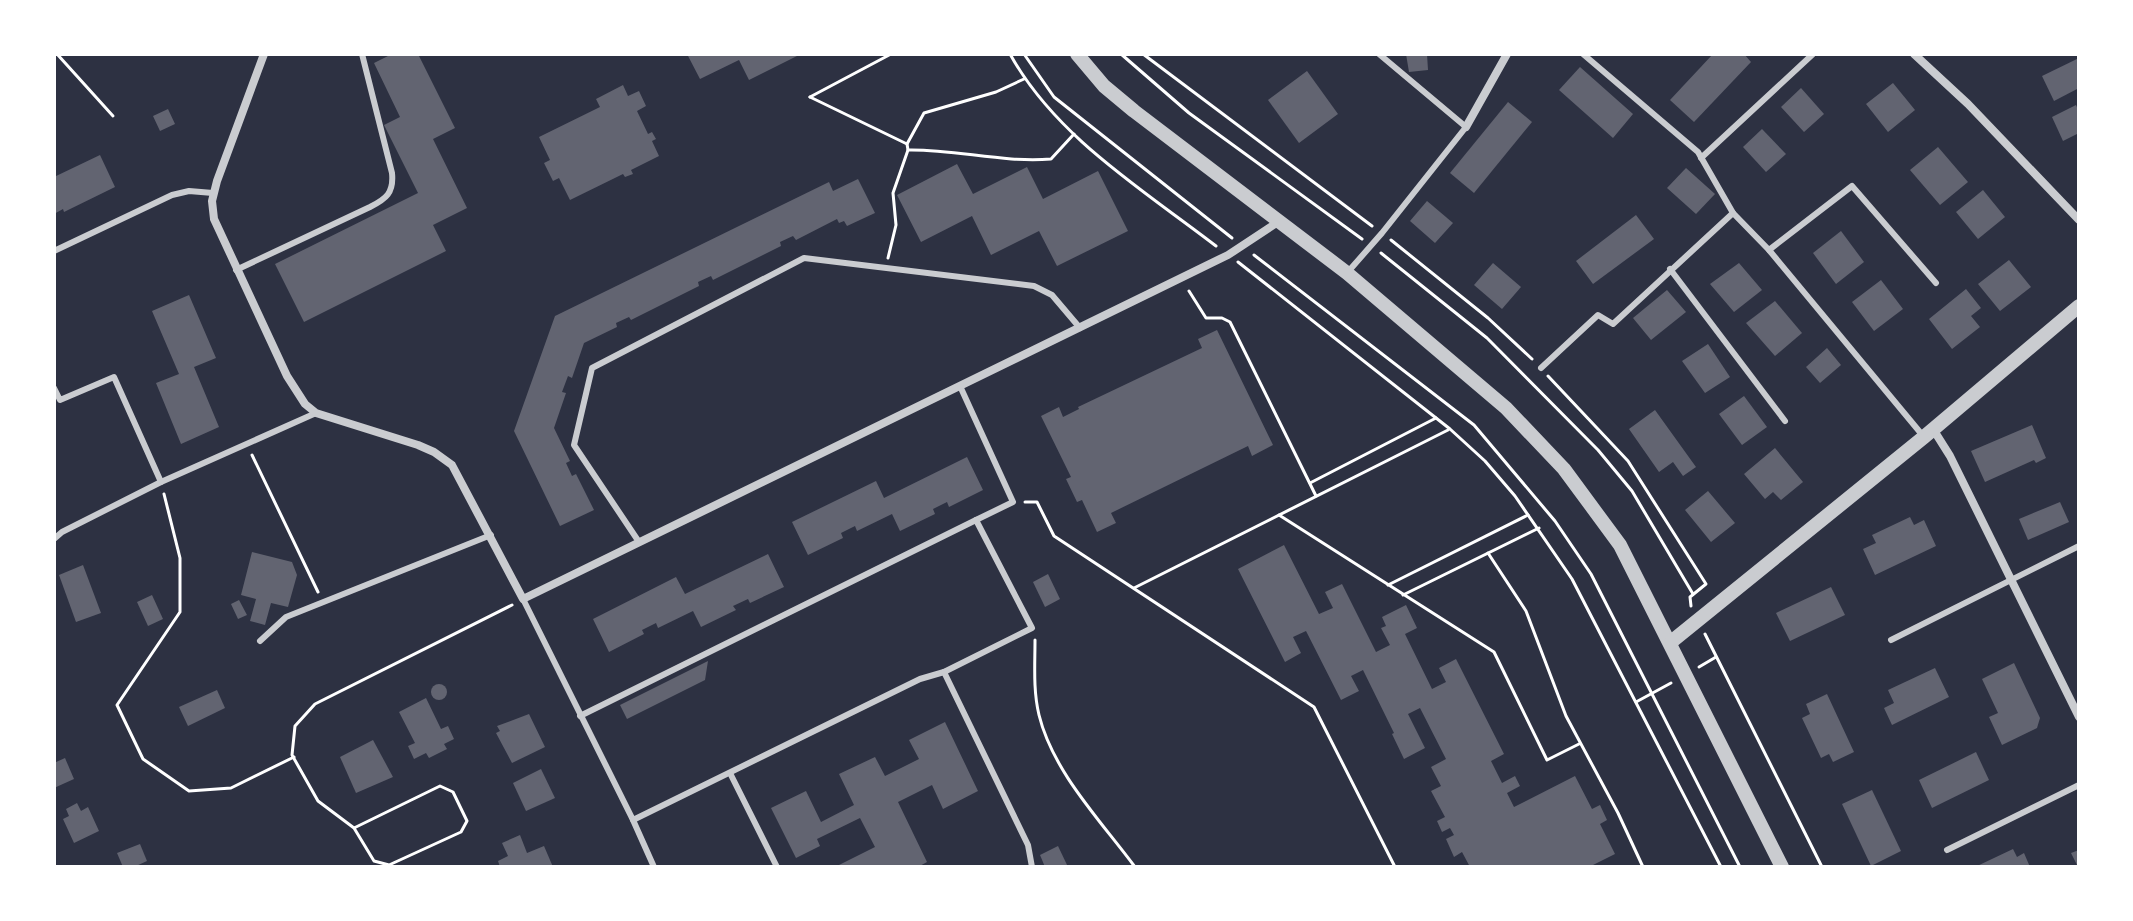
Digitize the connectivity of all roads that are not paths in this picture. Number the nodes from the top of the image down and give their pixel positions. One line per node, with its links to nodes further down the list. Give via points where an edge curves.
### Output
1 (264, 54): 11 (street)
2 (362, 54): 18 (lane, via 392,173 390,194)
3 (1077, 54): 14 (street, via 1104,86)
4 (1379, 54): 9 (lane)
5 (1507, 54): 9 (street)
6 (1583, 54): 10 (lane)
7 (1813, 54): 10 (lane)
8 (1914, 54): 13 (street)
9 (1466, 127): 19 (lane)
10 (1701, 158): 12 (lane)
11 (213, 193): 16 (lane, via 180,192); 18 (street, via 214,219)
12 (1733, 213): 15 (lane); 17 (lane)
13 (2079, 220)
14 (1278, 222): 19 (street); 22 (street, via 1228,255)
15 (1769, 250): 20 (lane, via 1852,186); 28 (lane)
16 (54, 251)
17 (1670, 269): 23 (lane, via 1613,324 1598,315); 27 (lane)
18 (236, 270): 26 (street, via 299,398)
19 (1347, 273): 39 (street, via 1506,408 1564,469 1611,530)
20 (1936, 283)
21 (2076, 314): 28 (street)
22 (1080, 328): 24 (street); 33 (lane, via 1040,288 804,258 592,368 574,445)
23 (1541, 368)
24 (960, 386): 30 (lane, via 1013,502); 33 (street)
25 (54, 388): 29 (lane, via 60,400 114,377)
26 (316, 413): 29 (lane); 31 (street, via 418,445 445,459 457,471)
27 (1785, 421)
28 (1928, 433): 35 (street, via 1950,456); 39 (street)
29 (161, 482): 32 (lane)
30 (976, 520): 40 (lane, via 1032,628); 41 (lane)
31 (491, 535): 36 (street); 38 (lane, via 286,617)
32 (54, 539)
33 (639, 542): 36 (street)
34 (2079, 546): 35 (lane)
35 (2010, 580): 37 (lane); 42 (street)
36 (523, 599): 41 (lane)
37 (1891, 640)
38 (260, 641)
39 (1671, 642): 50 (street)
40 (944, 672): 43 (lane); 49 (lane, via 1028,845)
41 (580, 716): 45 (lane)
42 (2079, 717)
43 (730, 773): 45 (lane); 48 (lane)
44 (2079, 785): 46 (lane)
45 (633, 820): 47 (lane)
46 (1947, 850)
47 (654, 867)
48 (777, 867)
49 (1032, 867)
50 (1782, 867)

